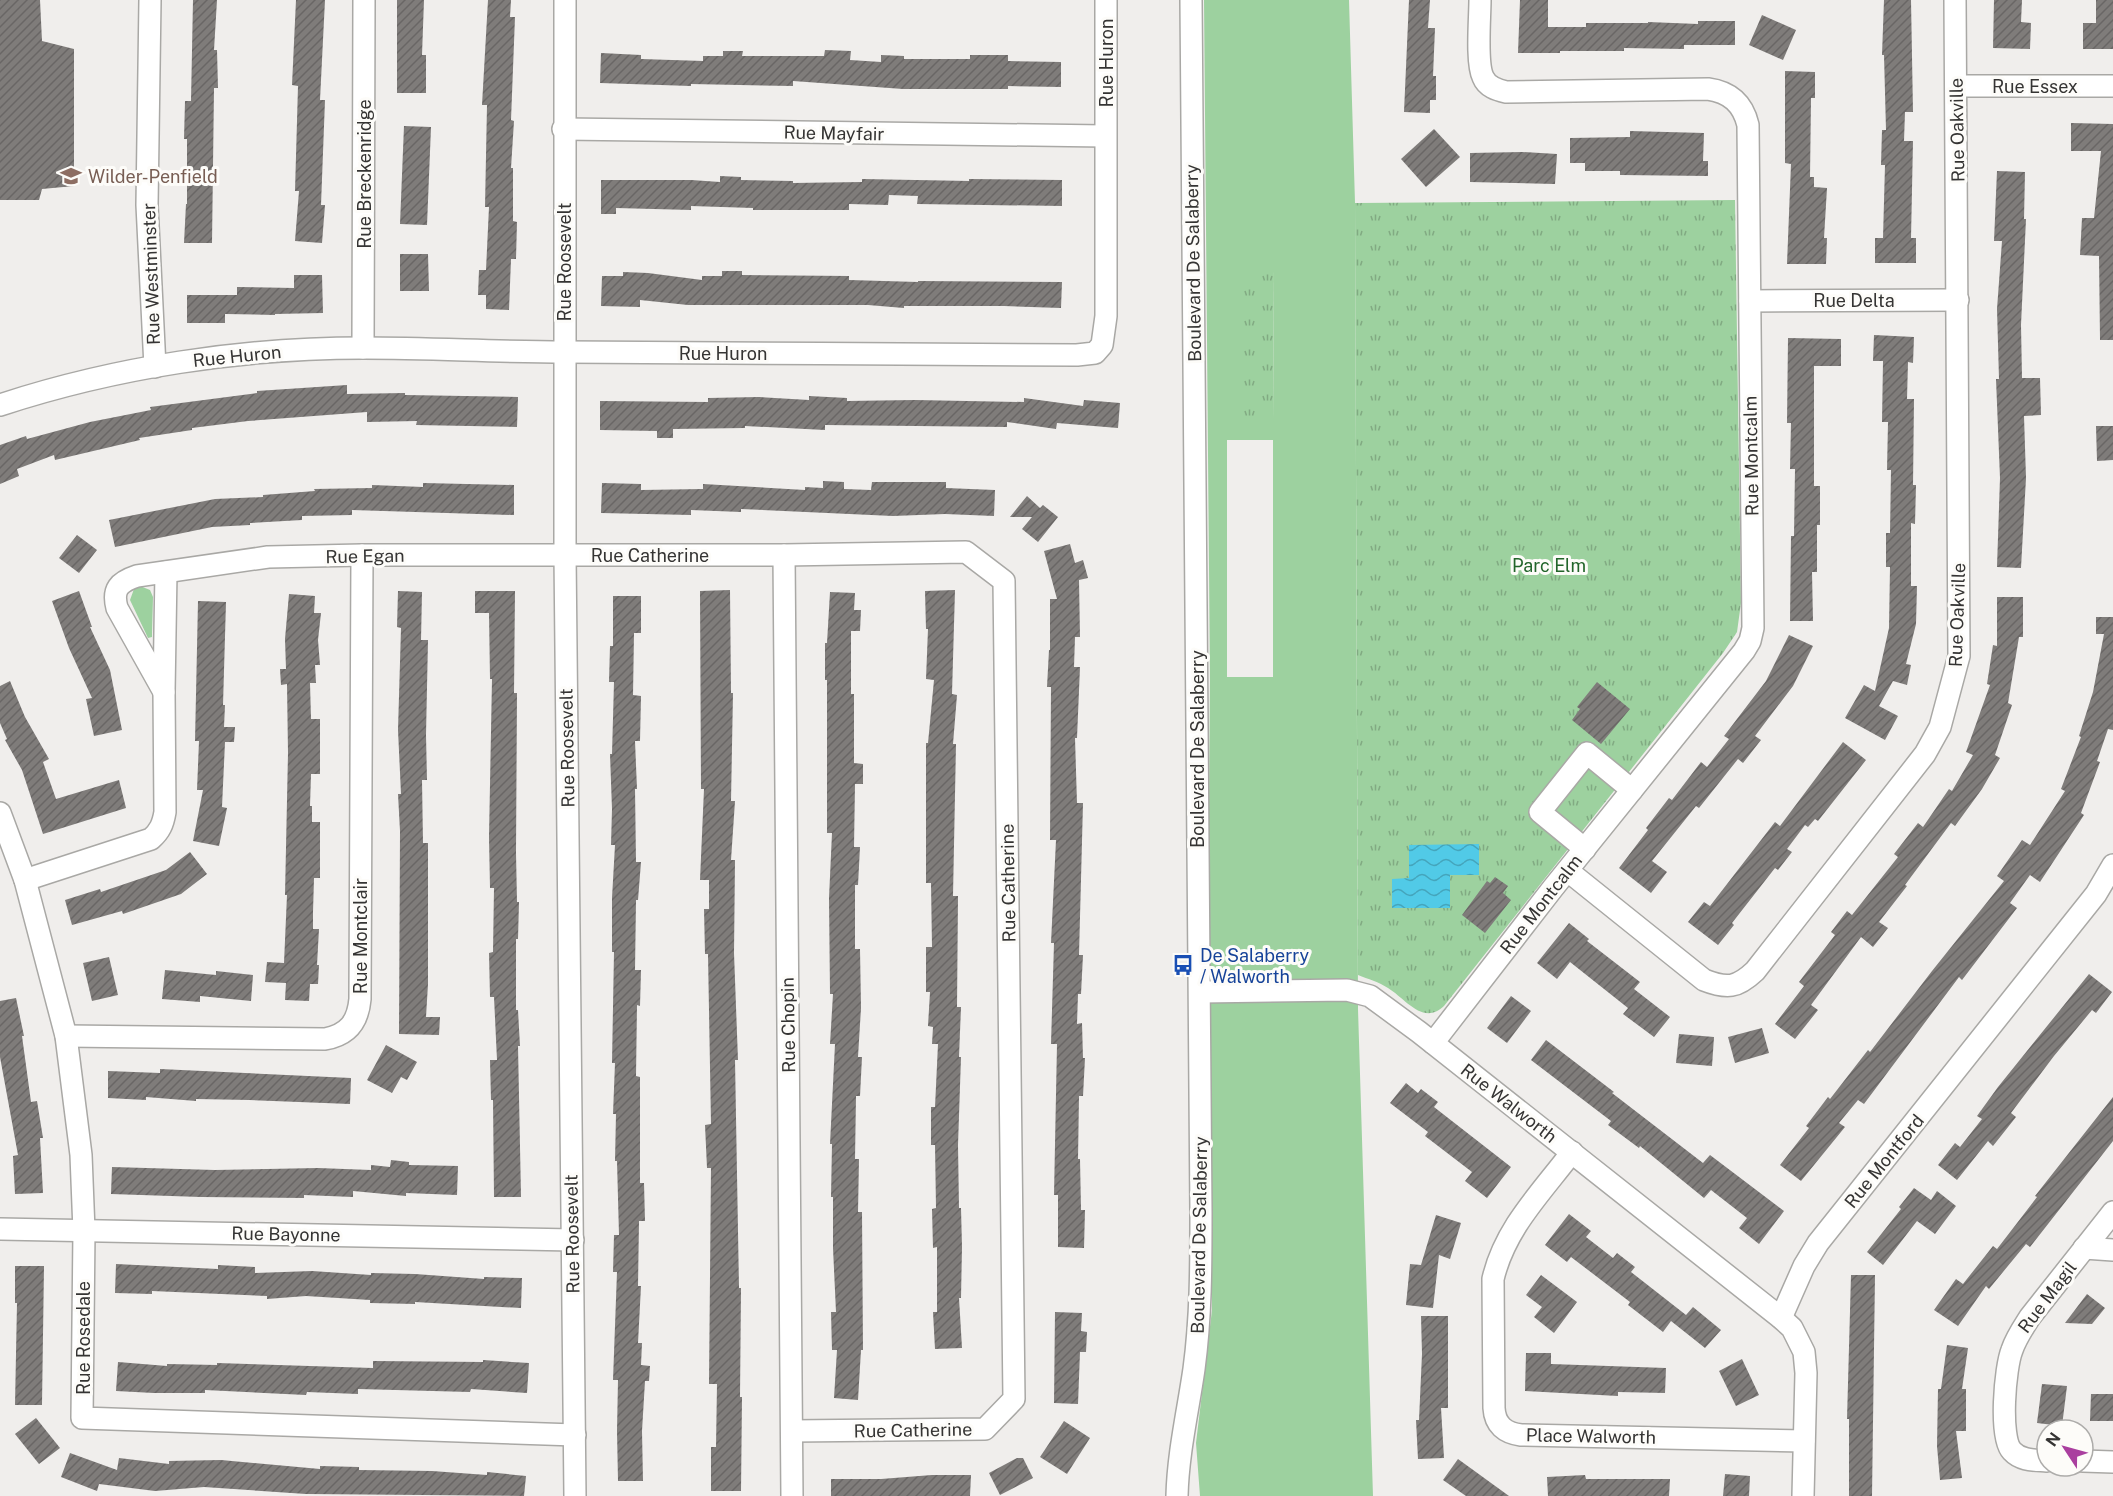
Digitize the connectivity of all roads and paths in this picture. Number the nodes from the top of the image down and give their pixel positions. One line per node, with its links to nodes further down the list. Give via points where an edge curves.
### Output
1 (150, 0): 16 (street, Rue Westminster, via 147,205)
2 (364, 0): 14 (street, Rue Breckenridge)
3 (565, 0): 10 (street, Rue Roosevelt)
4 (1106, 0): 11 (street, Rue Huron)
5 (1191, 0): 29 (street, Boulevard De Salaberry)
6 (1480, 0): 13 (street, Rue Montcalm, via 1480,67 1488,85 1497,90 1708,90 1722,92 1736,101 1748,125)
7 (1955, 0): 8 (street, Rue Oakville)
8 (1956, 86): 9 (street, Rue Essex); 12 (street, Rue Oakville)
9 (2113, 86)
10 (563, 129): 11 (street, Rue Mayfair); 15 (street, Rue Roosevelt)
11 (1105, 136): 15 (street, Rue Huron, via 1106,316 1102,345 1095,353)
12 (1958, 300): 13 (street, Rue Delta); 27 (street, Rue Oakville, via 1959,656 1940,727 1925,754 1755,971 1730,986 1704,980)
13 (1750, 301): 23 (street, Rue Montcalm, via 1750,641)
14 (363, 348): 15 (street, Rue Huron); 16 (street, Rue Huron, via 241,355)
15 (564, 352): 19 (street, Rue Roosevelt)
16 (155, 367): 17 (street, Rue Huron)
17 (0, 405)
18 (362, 555): 19 (street, Rue Egan); 21 (street, Rue Egan, via 268,557); 30 (street, Rue Montclair, via 360,999 355,1022 337,1037 325,1039)
19 (565, 555): 20 (street, Rue Catherine); 36 (street, Rue Roosevelt)
20 (784, 555): 40 (street, Rue Chopin); 40 (street, Rue Catherine, via 966,552 1004,581 1014,1399 985,1429)
21 (166, 572): 22 (street, Rue Egan); 22 (street, Rue Egan, via 125,580 114,597)
22 (164, 692): 28 (street, Rue Egan, via 165,812 159,832 140,843)
23 (1632, 790): 25 (street, Rue Montcalm); 25 (street, via 1587,753 1540,812)
24 (0, 813): 28 (street, Rue Rosedale)
25 (1585, 849): 27 (street, Rue Montcalm)
26 (2112, 869): 39 (street, Rue Montford, via 1818,1243)
27 (1568, 871): 31 (street, Rue Montcalm)
28 (25, 880): 30 (street, Rue Rosedale)
29 (1200, 992): 31 (street, Rue Walworth, via 1360,992); 48 (street, Boulevard De Salaberry, via 1200,1294)
30 (66, 1036): 35 (street, Rue Rosedale, via 81,1155)
31 (1433, 1043): 32 (street, Rue Walworth)
32 (1572, 1152): 39 (street, Rue Walworth); 42 (street, Place Walworth, via 1520,1218 1498,1259 1493,1279 1497,1422 1511,1434 1521,1435)
33 (2113, 1212): 37 (street, Rue Magil)
34 (0, 1230): 35 (street, Rue Bayonne)
35 (84, 1231): 36 (street, Rue Bayonne); 41 (street, Rue Rosedale, via 82,1418)
36 (573, 1240): 41 (street, Rue Roosevelt)
37 (2084, 1248): 38 (street, Rue Magil); 43 (street, Rue Magil, via 2019,1334 2011,1351 2007,1370 2007,1444 2020,1457)
38 (2113, 1250)
39 (1781, 1318): 42 (street, via 1792,1328 1804,1352)
40 (792, 1431): 47 (street, Rue Chopin)
41 (575, 1435): 46 (street, Rue Roosevelt)
42 (1804, 1441): 49 (street)
43 (2035, 1460)
44 (2095, 1461): 45 (street)
45 (2113, 1462)
46 (575, 1496)
47 (792, 1496)
48 (1177, 1496)
49 (1803, 1496)

